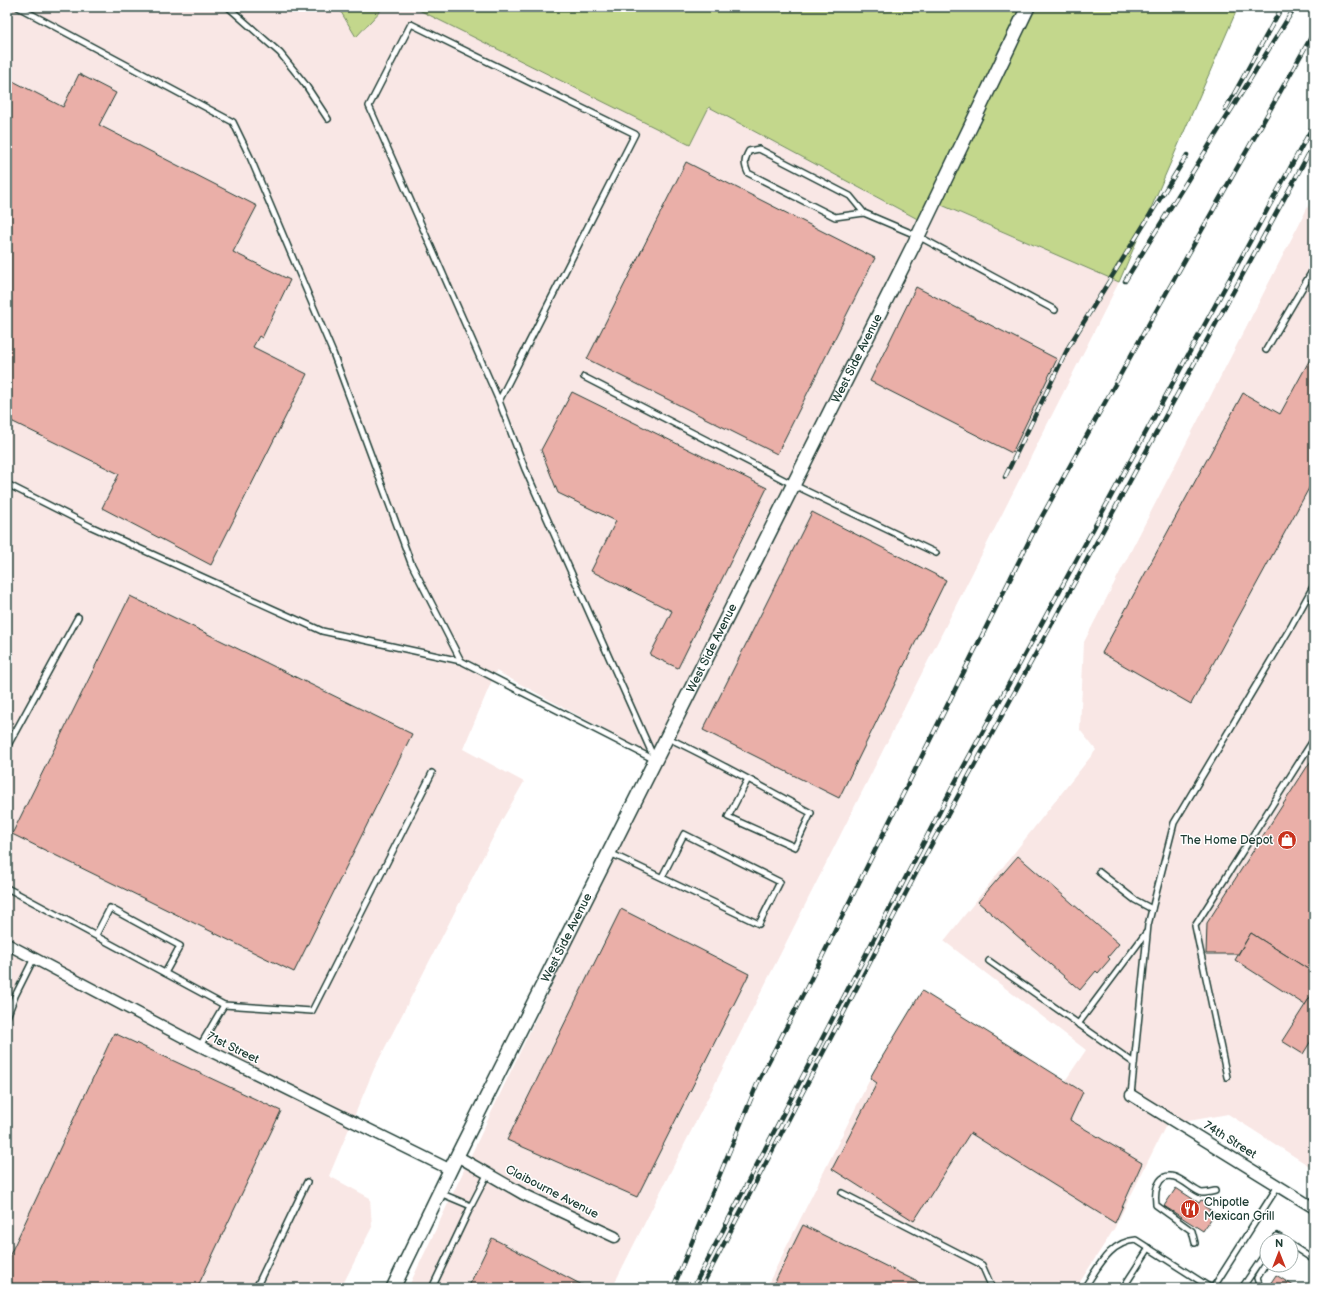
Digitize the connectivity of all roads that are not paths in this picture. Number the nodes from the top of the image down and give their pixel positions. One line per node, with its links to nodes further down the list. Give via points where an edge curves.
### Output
1 (18, 7): 17 (lane, via 233,122 333,353 411,563)
2 (228, 7): 4 (lane, via 280,53)
3 (1028, 7): 6 (street, West Side Avenue)
4 (328, 119)
5 (864, 213): 5 (lane, via 850,196 759,149 749,151 744,160 748,173 835,217); 6 (lane)
6 (918, 236): 8 (lane); 13 (street, West Side Avenue)
7 (1314, 268): 9 (lane)
8 (1055, 310)
9 (1266, 350)
10 (584, 377): 13 (lane)
11 (499, 401): 11 (lane, via 635,134 411,24 369,106); 21 (lane, via 525,469)
12 (7, 484): 17 (lane, via 90,526 322,631)
13 (794, 485): 14 (lane); 18 (street, West Side Avenue)
14 (936, 553)
15 (1314, 585): 28 (lane, via 1174,823)
16 (78, 617): 20 (lane)
17 (461, 661): 21 (lane)
18 (667, 737): 21 (street, West Side Avenue); 23 (lane)
19 (1314, 739): 40 (lane, via 1195,926)
20 (7, 747)
21 (656, 760): 24 (street, West Side Avenue)
22 (432, 773): 35 (lane, via 312,1011)
23 (748, 779): 23 (lane, via 811,813 795,847 728,817)
24 (609, 852): 26 (lane); 42 (street, West Side Avenue)
25 (1099, 872): 28 (lane, via 1135,900)
26 (662, 877): 26 (lane, via 759,924 780,882 684,834)
27 (7, 888): 30 (lane)
28 (1152, 909): 29 (lane)
29 (1147, 933): 37 (lane); 39 (lane)
30 (96, 934): 34 (lane); 34 (lane, via 110,908 180,946)
31 (7, 944): 32 (street, 71st Street)
32 (34, 958): 36 (lane); 38 (street, 71st Street)
33 (989, 961): 37 (lane)
34 (165, 973): 35 (lane)
35 (224, 1005): 38 (lane)
36 (7, 1017)
37 (1078, 1024): 39 (lane)
38 (200, 1046): 43 (street, 71st Street)
39 (1134, 1064): 41 (lane)
40 (1227, 1077)
41 (1131, 1095): 46 (street, 74th Street)
42 (457, 1156): 43 (street, West Side Avenue); 44 (street, Claibourne Avenue)
43 (451, 1170): 48 (street, West Side Avenue)
44 (488, 1173): 50 (lane); 52 (street, Claibourne Avenue, via 523,1194)
45 (307, 1182): 59 (lane)
46 (1278, 1186): 51 (street, 74th Street); 65 (lane)
47 (1215, 1191): 53 (lane, via 1202,1193 1179,1178 1170,1176 1164,1178 1156,1189 1156,1205 1192,1231)
48 (440, 1193): 50 (lane); 60 (street, West Side Avenue)
49 (842, 1193): 62 (lane, via 982,1265)
50 (471, 1206): 61 (lane)
51 (1314, 1208)
52 (614, 1237)
53 (1195, 1243)
54 (1149, 1248): 63 (lane, via 1136,1240 1118,1244 1110,1250); 64 (lane); 65 (lane)
55 (1299, 1250): 56 (lane)
56 (1314, 1260)
57 (1259, 1263): 66 (lane)
58 (1260, 1273): 67 (lane, via 1257,1278)
59 (256, 1288)
60 (393, 1288)
61 (432, 1288)
62 (992, 1288)
63 (1084, 1288)
64 (1124, 1288)
65 (1212, 1288)
66 (1242, 1288)
67 (1260, 1288)

